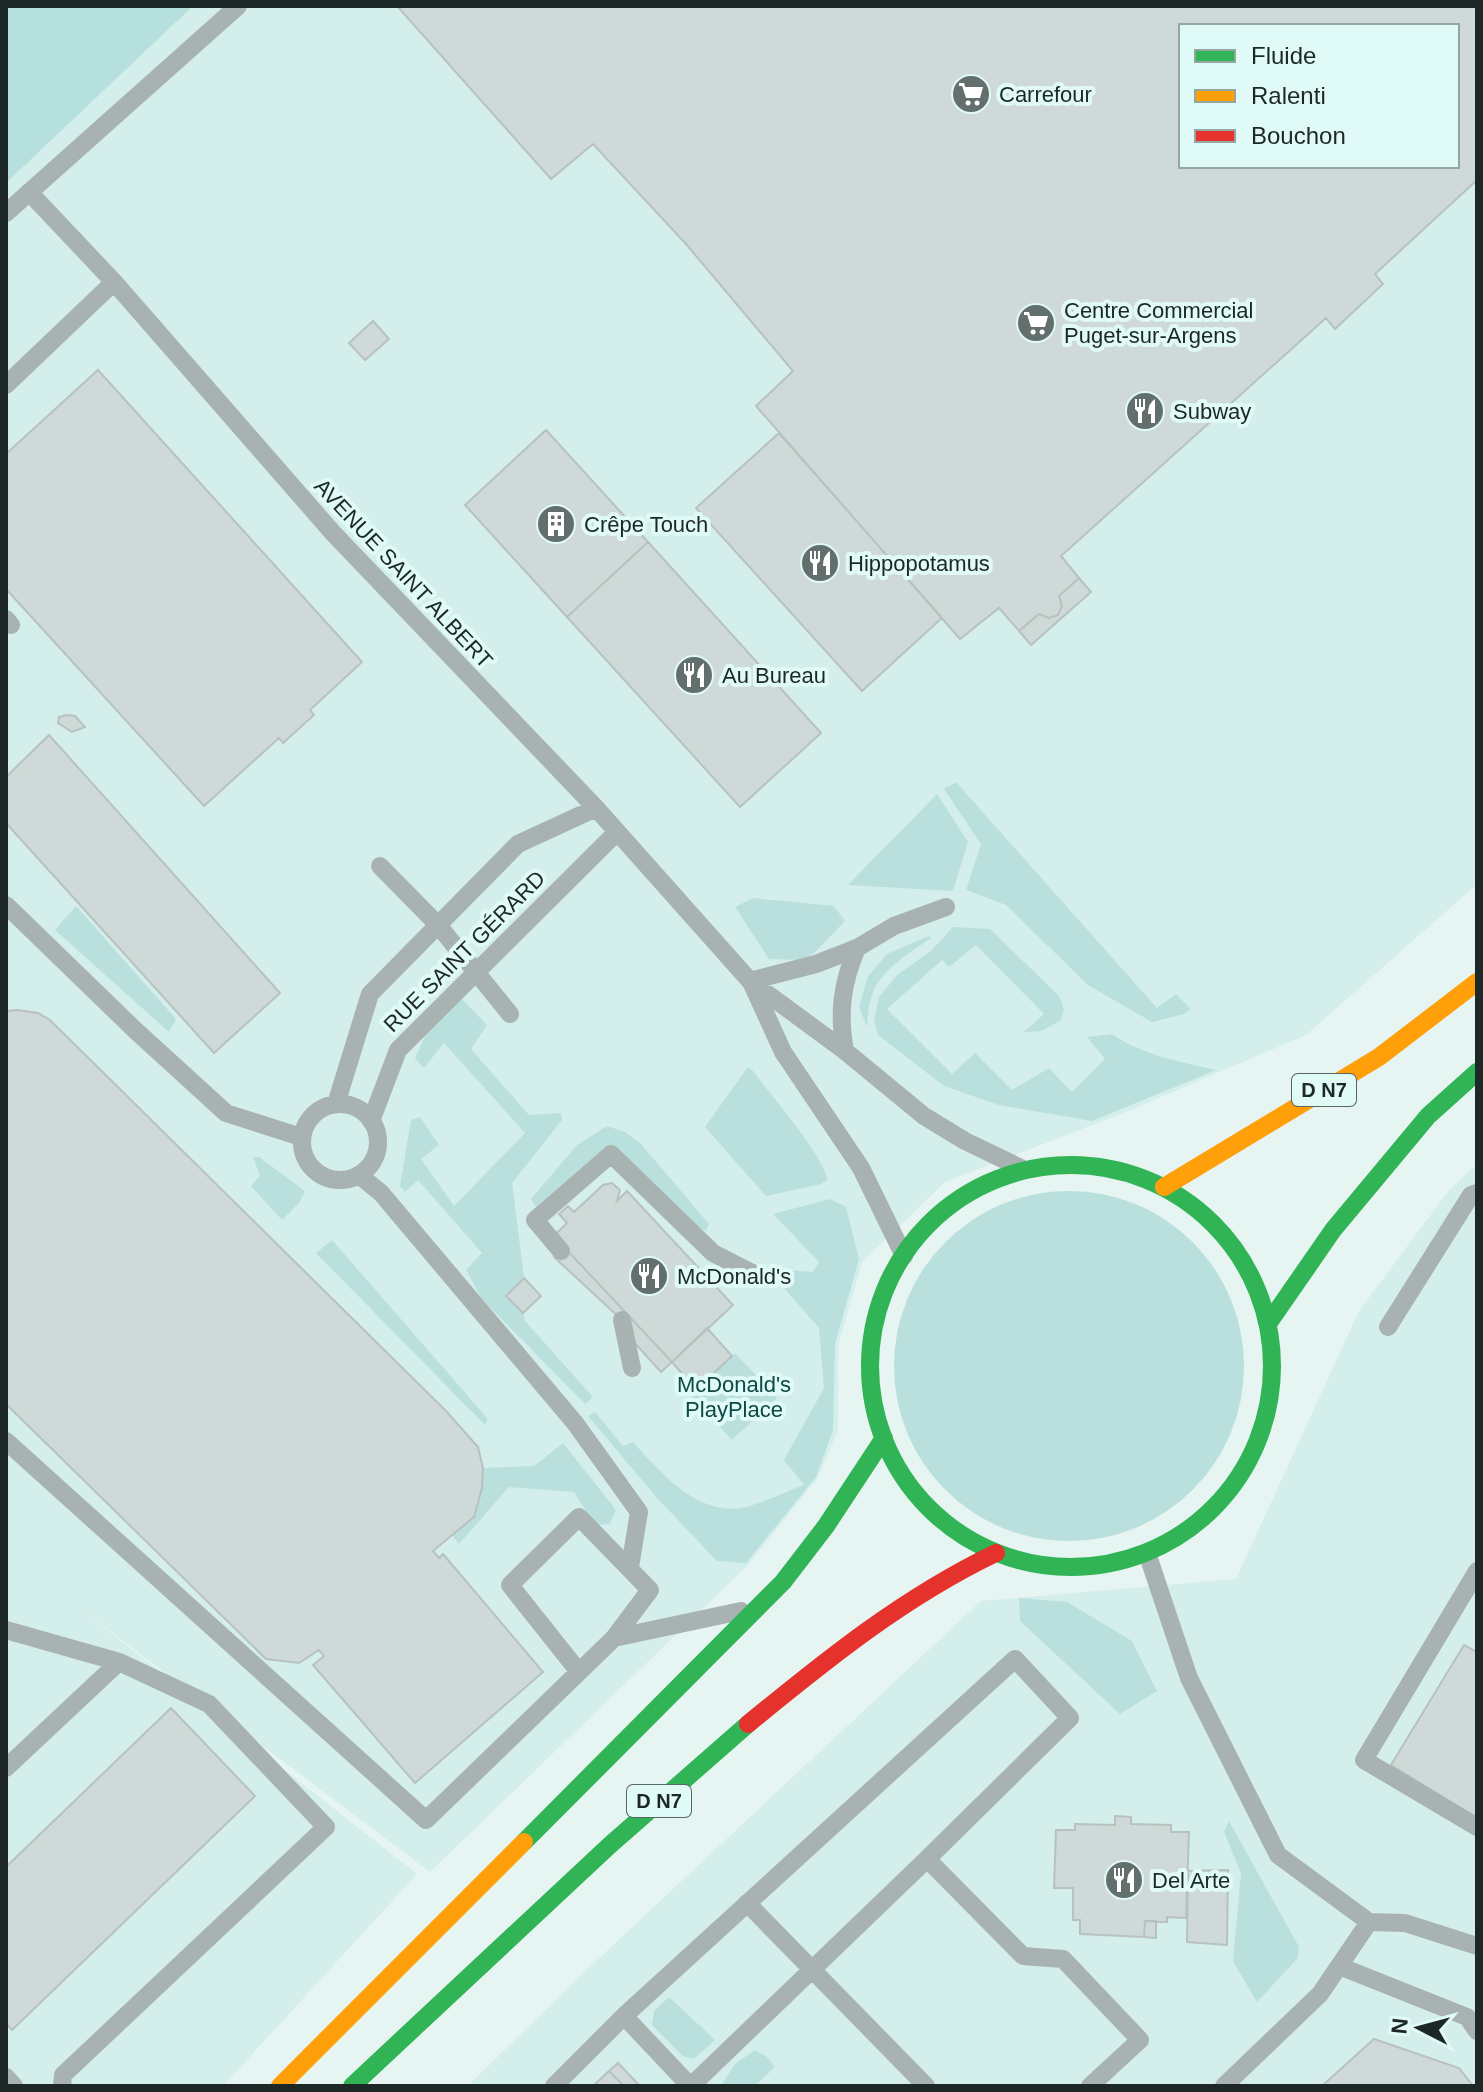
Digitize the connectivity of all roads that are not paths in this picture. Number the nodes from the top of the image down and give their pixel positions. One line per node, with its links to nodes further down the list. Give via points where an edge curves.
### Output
1 (238, 6): 2 (lane)
2 (29, 192): 3 (lane); 4 (lane, AVENUE SAINT ALBERT)
3 (6, 213)
4 (114, 282): 5 (lane); 6 (lane, AVENUE SAINT ALBERT, via 333,533)
5 (6, 385)
6 (596, 808): 7 (lane, AVENUE SAINT ALBERT); 11 (lane, RUE SAINT GÉRARD, via 518,844)
7 (617, 832): 13 (lane, RUE SAINT GÉRARD); 14 (lane, AVENUE SAINT ALBERT)
8 (380, 866): 11 (lane)
9 (6, 905): 21 (lane, via 226,1113)
10 (946, 907): 12 (lane, via 894,926)
11 (438, 925): 13 (lane); 19 (lane, RUE SAINT GÉRARD, via 370,994)
12 (857, 948): 14 (lane); 17 (lane, via 843,984 840,1024)
13 (477, 972): 16 (lane); 20 (lane, RUE SAINT GÉRARD, via 398,1050)
14 (750, 981): 17 (lane, AVENUE SAINT ALBERT); 27 (lane, AVENUE SAINT ALBERT, via 783,1052 861,1168)
15 (1477, 982): 24 (main road, D N7, via 1379,1057)
16 (510, 1014)
17 (845, 1051): 22 (lane, AVENUE SAINT ALBERT, via 935,1124)
18 (1477, 1072): 30 (main road, via 1428,1116 1333,1230)
19 (336, 1104): 20 (lane, via 356,1108); 21 (lane, via 313,1115)
20 (371, 1121): 23 (lane, via 378,1144)
21 (301, 1137): 23 (lane, via 306,1161 324,1177)
22 (1025, 1170): 24 (main road, via 1096,1166); 27 (main road, via 957,1201)
23 (359, 1175): 37 (lane, via 381,1193 575,1423 639,1512)
24 (1164, 1187): 30 (main road, via 1201,1212 1232,1244 1254,1282)
25 (1477, 1193): 31 (lane)
26 (561, 1251): 28 (lane, via 535,1220 611,1154 713,1253)
27 (904, 1256): 33 (main road, via 883,1299 872,1344 875,1408)
28 (752, 1273)
29 (622, 1320): 32 (lane)
30 (1268, 1324): 36 (main road, via 1272,1380 1254,1448 1234,1485 1195,1525)
31 (1388, 1327)
32 (632, 1368)
33 (884, 1438): 35 (main road, via 917,1495 966,1538); 39 (main road, D N7, via 826,1526)
34 (6, 1441): 43 (lane, via 426,1820)
35 (996, 1553): 36 (main road, via 1025,1563 1071,1568); 58 (main road, D N7, via 965,1567 849,1643 694,1768)
36 (1147, 1553): 48 (lane, via 1189,1678 1278,1855)
37 (630, 1567): 41 (lane, via 650,1590); 43 (lane, via 579,1517 510,1585)
38 (1477, 1571): 45 (lane, via 1364,1760)
39 (759, 1607): 41 (lane); 57 (main road, D N7)
40 (6, 1630): 42 (lane)
41 (614, 1638): 43 (lane)
42 (119, 1662): 44 (lane); 56 (lane, via 209,1704 326,1827 63,2075)
43 (579, 1672)
44 (6, 1768)
45 (1477, 1827)
46 (927, 1859): 47 (lane, via 1070,1718 1015,1659); 51 (lane); 62 (lane, via 1023,1956 1063,1959 1140,2040)
47 (747, 1903): 51 (lane); 52 (lane)
48 (1369, 1922): 49 (lane, via 1405,1923); 50 (lane)
49 (1477, 1946)
50 (1339, 1966): 53 (lane, via 1467,2017); 63 (lane, via 1320,1994)
51 (812, 1969): 60 (lane); 61 (lane)
52 (624, 2016): 59 (lane); 60 (lane)
53 (1477, 2031)
54 (6, 2077): 55 (lane)
55 (14, 2086)
56 (62, 2086)
57 (280, 2086)
58 (352, 2086)
59 (554, 2086)
60 (691, 2086)
61 (926, 2086)
62 (1090, 2086)
63 (1224, 2086)

